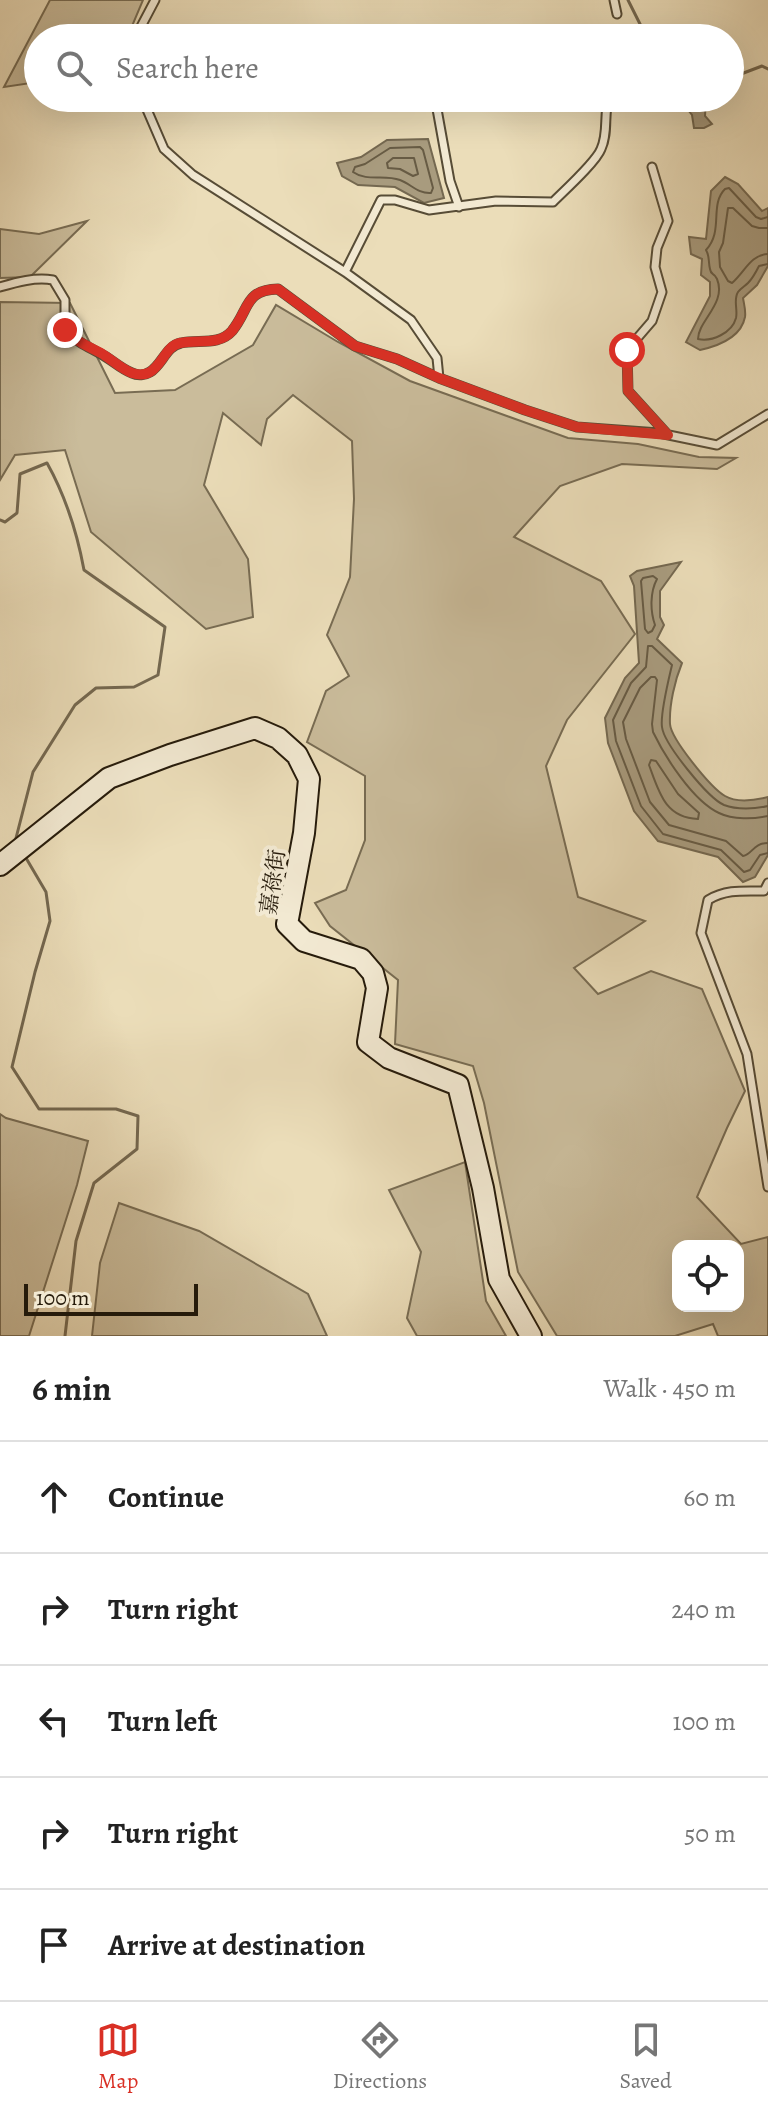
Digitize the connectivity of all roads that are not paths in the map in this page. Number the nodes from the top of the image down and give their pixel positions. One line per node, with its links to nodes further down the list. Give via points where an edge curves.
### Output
1 (155, 0): 4 (lane)
2 (614, 0): 3 (lane)
3 (617, 14)
4 (142, 24)
5 (148, 112): 10 (lane, via 164,149 193,175)
6 (438, 112): 9 (lane)
7 (606, 112): 9 (lane, via 601,150 553,202 496,201)
8 (652, 167): 14 (lane, via 668,221 655,267 662,292 652,321 627,350 628,391)
9 (459, 207): 10 (lane, via 429,210 381,200)
10 (345, 272): 12 (lane, via 411,320 437,358)
11 (0, 287): 12 (lane, via 53,280 65,300 65,330 132,373 152,372 174,345 213,342 231,333 252,296 278,289 355,346)
12 (439, 378): 14 (lane, via 577,427)
13 (768, 414): 14 (lane, via 717,445)
14 (668, 435)
15 (0, 865): 18 (street, 嘉祿街, via 109,778 255,728 278,738 297,755 309,779 287,924 304,941 361,959 373,973 377,988 368,1042 389,1058 458,1085 499,1279)
16 (768, 883): 17 (lane, via 764,891 734,890 708,900 701,933 747,1054)
17 (768, 1187)
18 (531, 1336)

